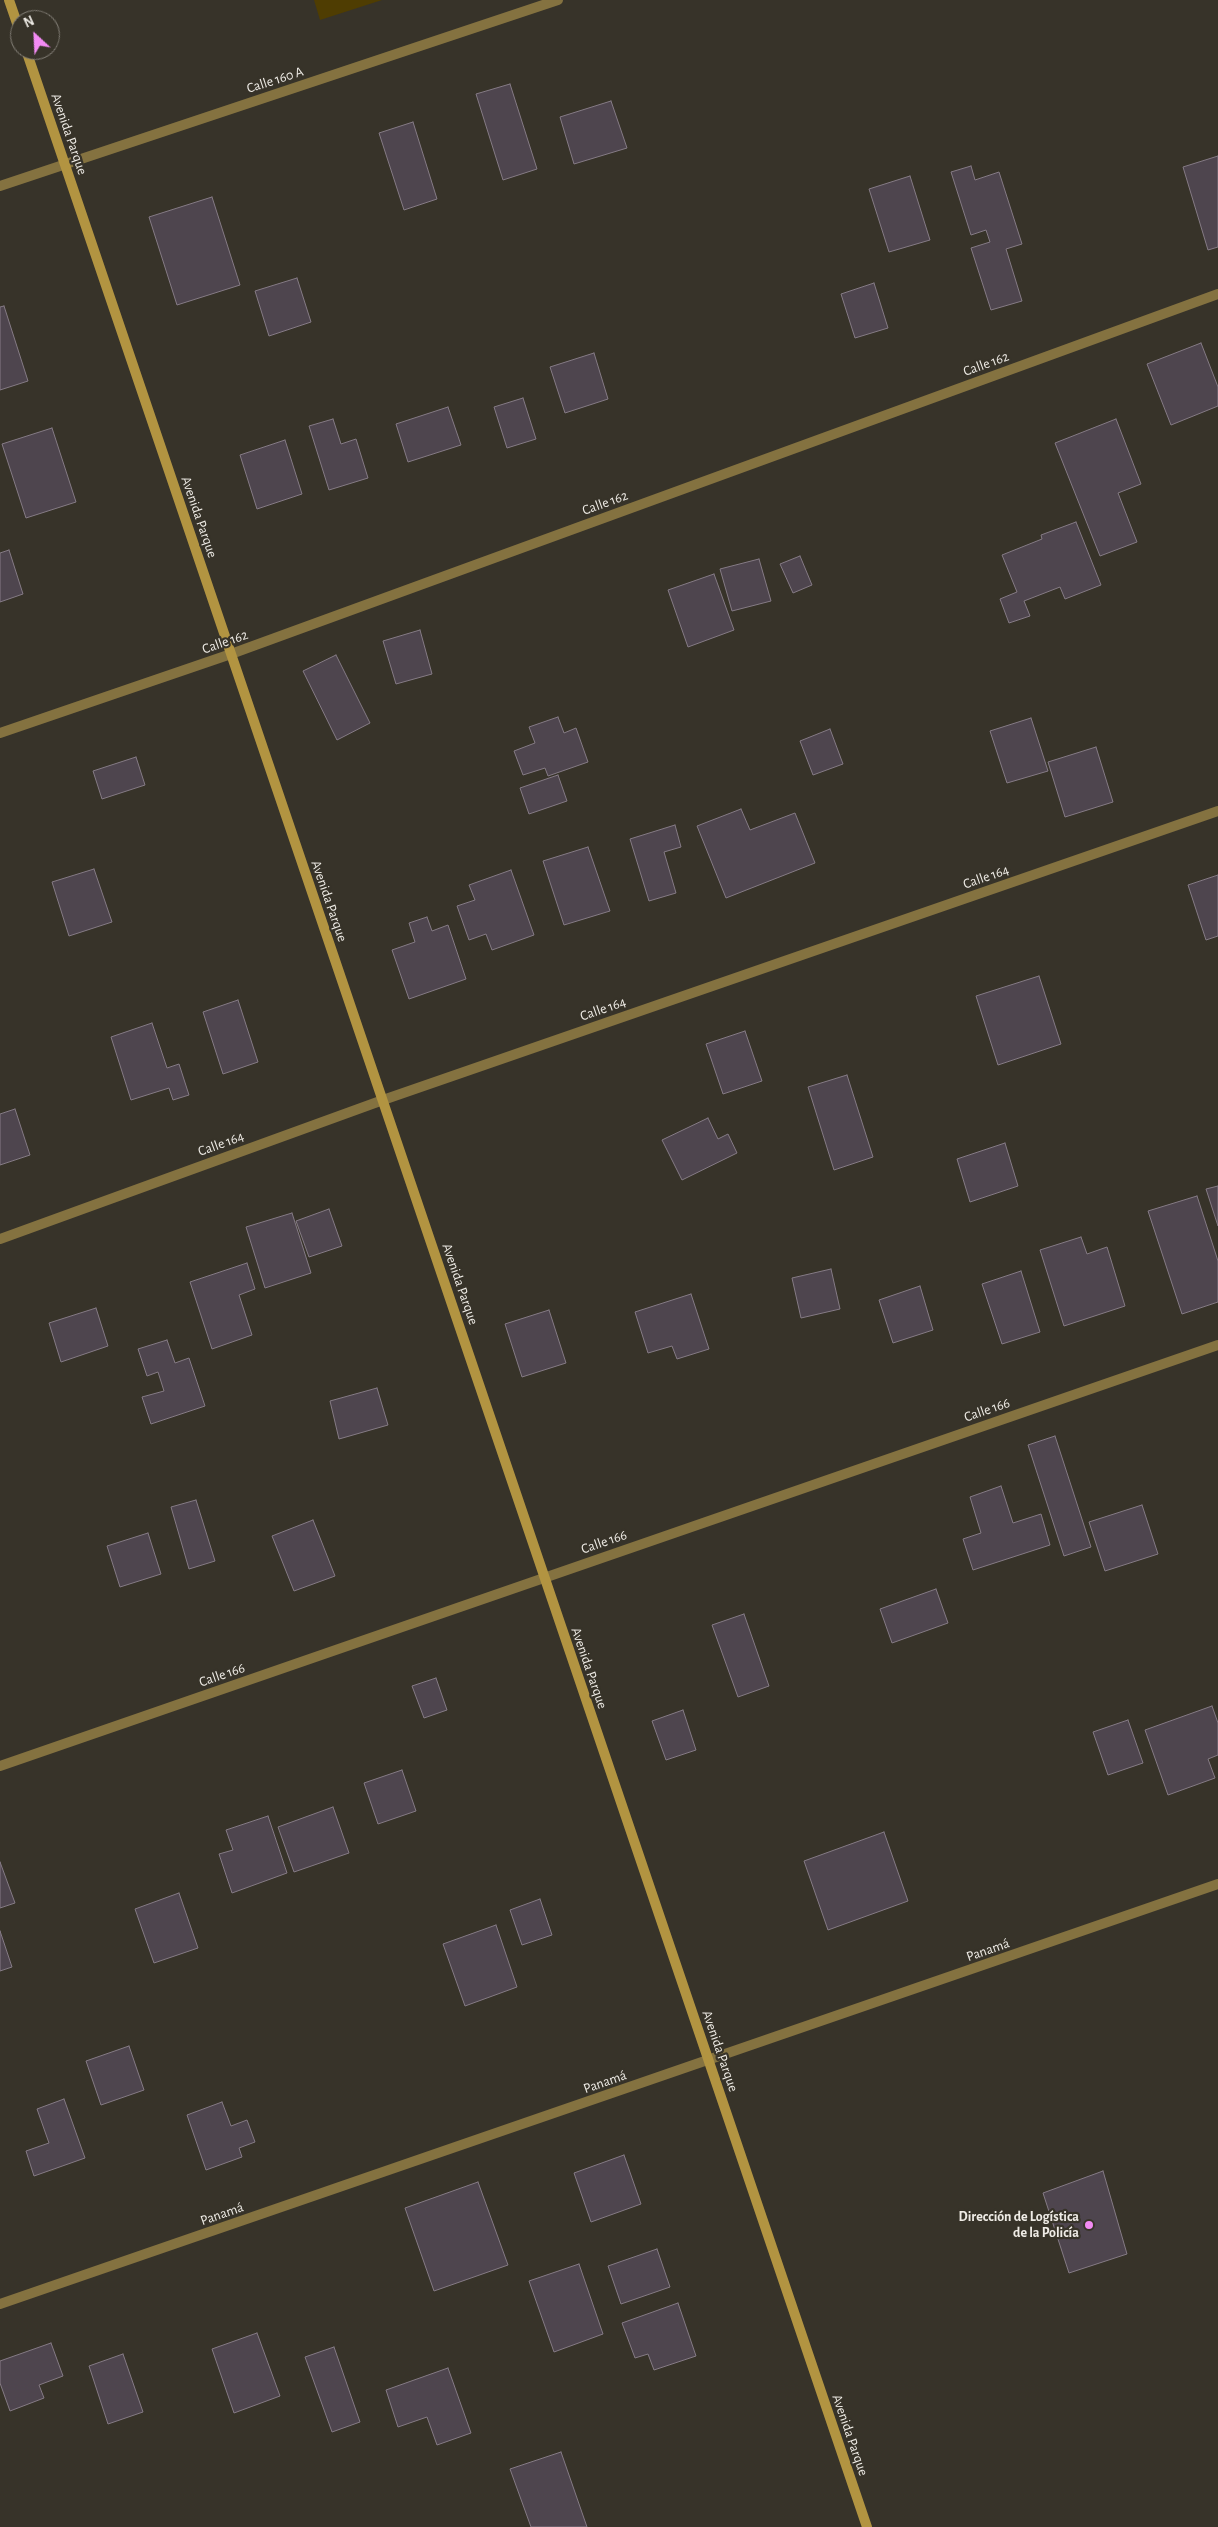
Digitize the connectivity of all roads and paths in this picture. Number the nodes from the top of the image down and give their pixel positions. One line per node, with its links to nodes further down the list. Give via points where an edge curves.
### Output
1 (558, 0): 3 (street, Calle 160 A)
2 (29, 60): 3 (street, Avenida Parque)
3 (65, 165): 4 (street, Calle 160 A); 6 (street, Avenida Parque)
4 (0, 186)
5 (1218, 294): 6 (street, Calle 162)
6 (231, 654): 7 (street, Calle 162); 9 (street, Avenida Parque)
7 (0, 734)
8 (1218, 811): 9 (street, Calle 164)
9 (383, 1100): 10 (street, Calle 164); 12 (street, Avenida Parque)
10 (0, 1239)
11 (1218, 1345): 12 (street, Calle 166)
12 (544, 1577): 13 (street, Calle 166); 15 (street, Avenida Parque)
13 (0, 1766)
14 (1218, 1884): 15 (street, Panamá)
15 (709, 2061): 16 (street, Panamá); 17 (street, Avenida Parque)
16 (0, 2304)
17 (867, 2527)

